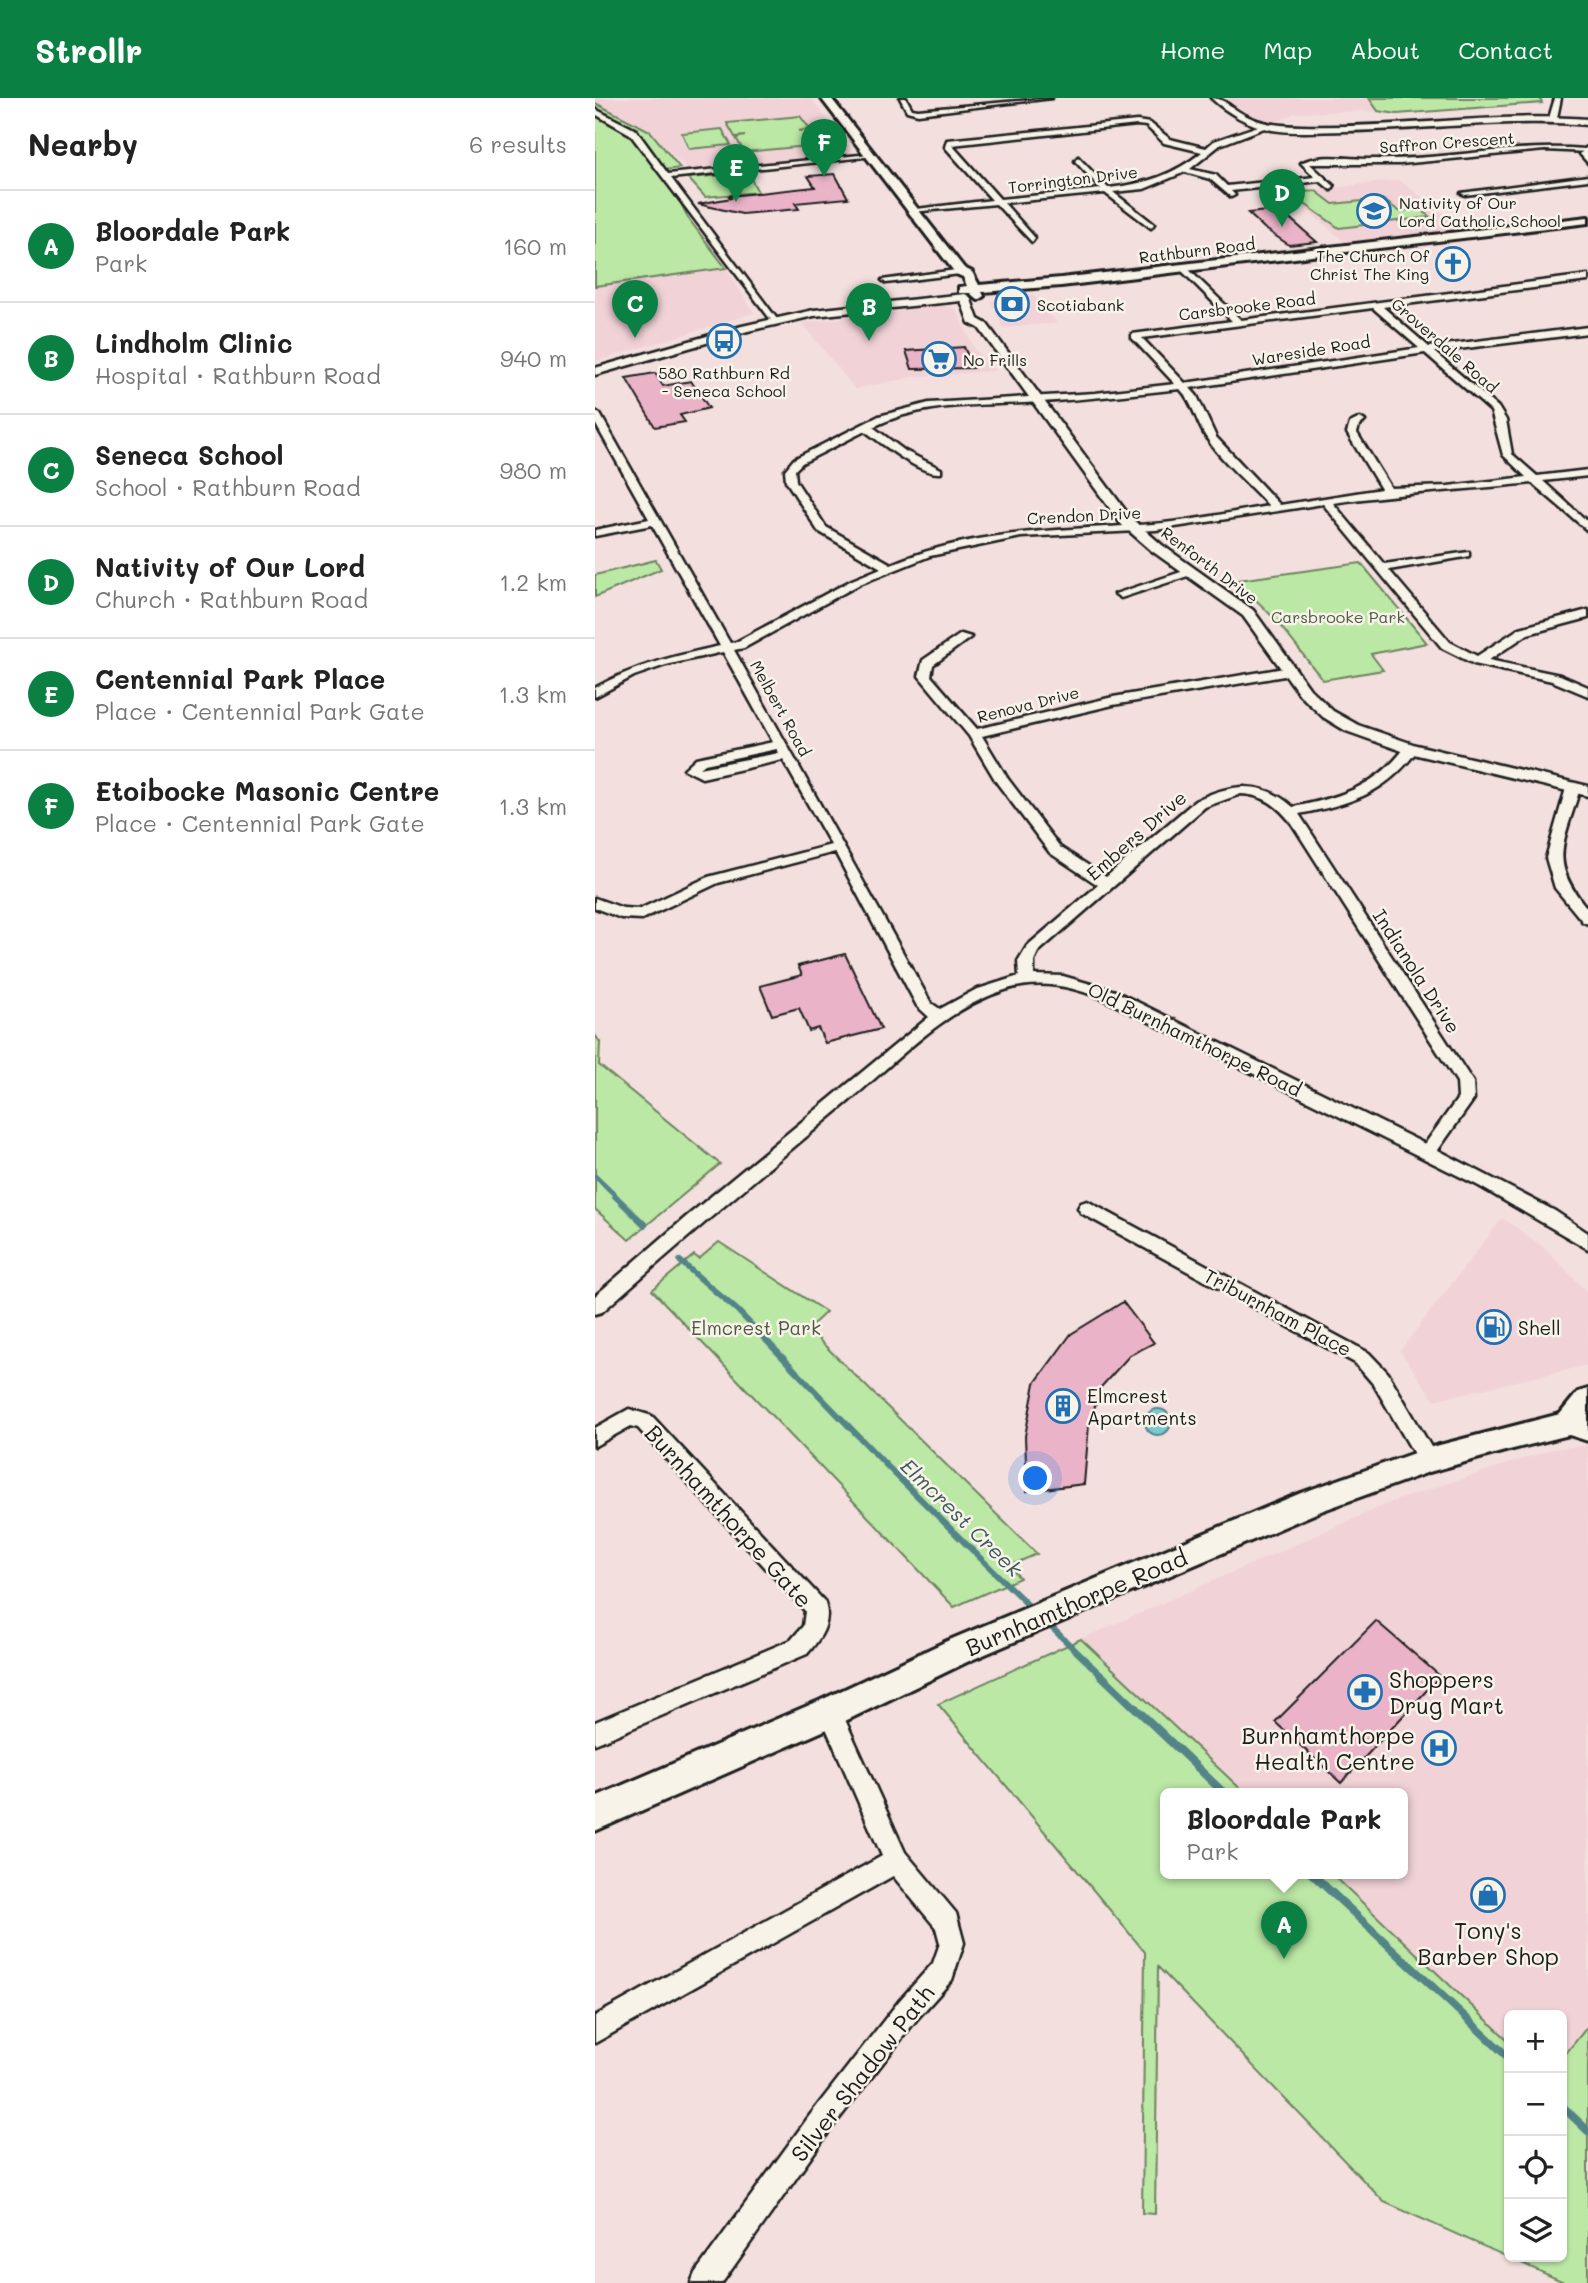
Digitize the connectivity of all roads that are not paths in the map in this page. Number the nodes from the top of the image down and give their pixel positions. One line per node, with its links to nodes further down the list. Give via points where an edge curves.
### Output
1 (826, 98): 16 (main road, Renforth Drive)
2 (903, 98): 6 (street, via 909,110 918,112)
3 (1049, 98): 6 (street)
4 (1215, 98): 12 (street, via 1241,117)
5 (1558, 98): 9 (street)
6 (1009, 102): 8 (street)
7 (595, 111): 19 (street, via 633,132)
8 (1018, 113)
9 (1553, 118): 10 (street); 12 (street, via 1353,130)
10 (1588, 122)
11 (1021, 125): 13 (street)
12 (1264, 125): 14 (street, Torrington Drive)
13 (1033, 132): 14 (street, via 1137,122 1148,124 1167,141); 27 (street, via 948,145)
14 (1205, 150): 18 (street, Torrington Drive)
15 (1587, 153): 21 (street, Saffron Crescent, via 1537,148 1413,161 1305,163)
16 (870, 156): 19 (street); 28 (main road, Renforth Drive)
17 (1078, 159): 24 (street)
18 (1184, 170): 23 (street, via 1213,177); 24 (street, Torrington Drive, via 1141,187)
19 (666, 176): 38 (street)
20 (1588, 178): 25 (street)
21 (1320, 179): 22 (street); 23 (street)
22 (1331, 188)
23 (1225, 189): 26 (street)
24 (1107, 191): 27 (street, Torrington Drive); 30 (street)
25 (1465, 193)
26 (1233, 198)
27 (998, 201): 28 (street, Torrington Drive); 31 (street)
28 (912, 210): 33 (main road, Renforth Drive)
29 (1588, 220): 32 (main road, Rathburn Road)
30 (1151, 226)
31 (1032, 240)
32 (1184, 268): 36 (main road, Rathburn Road); 39 (street)
33 (960, 271): 35 (street); 36 (main road, Renforth Drive, via 955,275)
34 (1588, 278): 37 (street, Carsbrooke Road)
35 (886, 280)
36 (970, 293): 38 (street, Rathburn Road); 44 (street, Renforth Drive, via 973,321 983,326)
37 (1375, 305): 39 (street, Carsbrooke Road); 41 (street, Groverdale Road)
38 (774, 321): 42 (street, Rathburn Road)
39 (1238, 323): 43 (street, Carsbrooke Road, via 1135,336)
40 (1588, 330): 41 (street, Wareside Road)
41 (1425, 349): 43 (street, Wareside Road); 50 (street, Groverdale Road, via 1498,414 1505,450)
42 (595, 372)
43 (1183, 386): 44 (street, Wareside Road); 53 (street, Carsbrooke Road, via 1212,439)
44 (1039, 398): 47 (street, Wareside Road, via 929,406); 56 (street, Renforth Drive)
45 (595, 414): 54 (street, Melbert Road)
46 (1360, 421): 51 (street, via 1352,433)
47 (865, 426): 48 (street, via 901,453); 59 (street, Wareside Road, via 799,461 790,470 791,481 823,529)
48 (937, 471)
49 (1588, 473): 50 (street, Crendon Drive)
50 (1533, 477): 51 (street, Crendon Drive, via 1448,489); 55 (street, Groverdale Road)
51 (1388, 491): 52 (street, Crendon Drive)
52 (1327, 503): 53 (street, Crendon Drive); 60 (street)
53 (1278, 509): 56 (street, Crendon Drive)
54 (656, 521): 57 (street); 65 (street, Melbert Road)
55 (1588, 528)
56 (1135, 529): 59 (street, Crendon Drive, via 1021,534 927,553); 61 (street, Renforth Drive)
57 (595, 533)
58 (1465, 554): 60 (street)
59 (888, 567): 65 (street, Crendon Drive, via 766,634)
60 (1384, 567): 66 (street, via 1446,645)
61 (1190, 572): 62 (street); 67 (street, Renforth Drive, via 1248,613)
62 (1121, 594)
63 (1588, 614): 66 (street, via 1524,631)
64 (965, 637): 70 (street, via 927,663 924,670 949,708)
65 (727, 648): 68 (street, Crendon Drive, via 663,662); 71 (street, Melbert Road)
66 (1478, 661): 69 (street, via 1556,678)
67 (1290, 671): 70 (street, Renova Drive, via 1113,701); 72 (street, Renforth Drive, via 1318,706 1338,720)
68 (595, 692)
69 (1588, 692)
70 (974, 734): 76 (street, Renova Drive, via 1055,850)
71 (783, 749): 71 (street, via 701,761 691,769 708,773); 75 (street, Melbert Road)
72 (1411, 749): 73 (street, Renforth Drive); 74 (street, via 1379,785 1361,795)
73 (1580, 789): 78 (street, via 1553,858 1562,888)
74 (1291, 811): 76 (street, Embers Drive, via 1257,790 1223,792 1200,804); 81 (street, Indianola Drive, via 1465,1082 1466,1099)
75 (839, 847): 77 (street, via 713,880 642,914 629,915); 80 (street, Melbert Road, via 925,1006)
76 (1108, 885): 79 (street, Embers Drive, via 1032,949 1026,961)
77 (595, 903)
78 (1588, 919)
79 (1027, 979): 80 (street, Old Burnhamthorpe Road, via 981,992); 81 (street, Old Burnhamthorpe Road, via 1088,986)
80 (939, 1017): 84 (street, Old Burnhamthorpe Road)
81 (1428, 1152): 83 (street, Old Burnhamthorpe Road)
82 (1087, 1208): 88 (street, Triburnham Place, via 1362,1358 1381,1379)
83 (1586, 1239)
84 (595, 1307)
85 (1588, 1400): 86 (main road, Burnhamthorpe Road)
86 (1579, 1426): 88 (main road, Burnhamthorpe Road)
87 (595, 1438): 90 (street, Burnhamthorpe Gate, via 629,1416 645,1422 816,1608 814,1630 799,1647)
88 (1428, 1460): 89 (main road, Burnhamthorpe Road, via 1311,1502 958,1651)
89 (830, 1712): 91 (main road, Burnhamthorpe Road); 92 (street, Silver Shadow Path)
90 (595, 1733)
91 (595, 1814)
92 (896, 1861): 93 (street); 94 (street, Silver Shadow Path, via 947,1922 953,1943 948,1963 819,2124)
93 (595, 2029)
94 (705, 2283)

